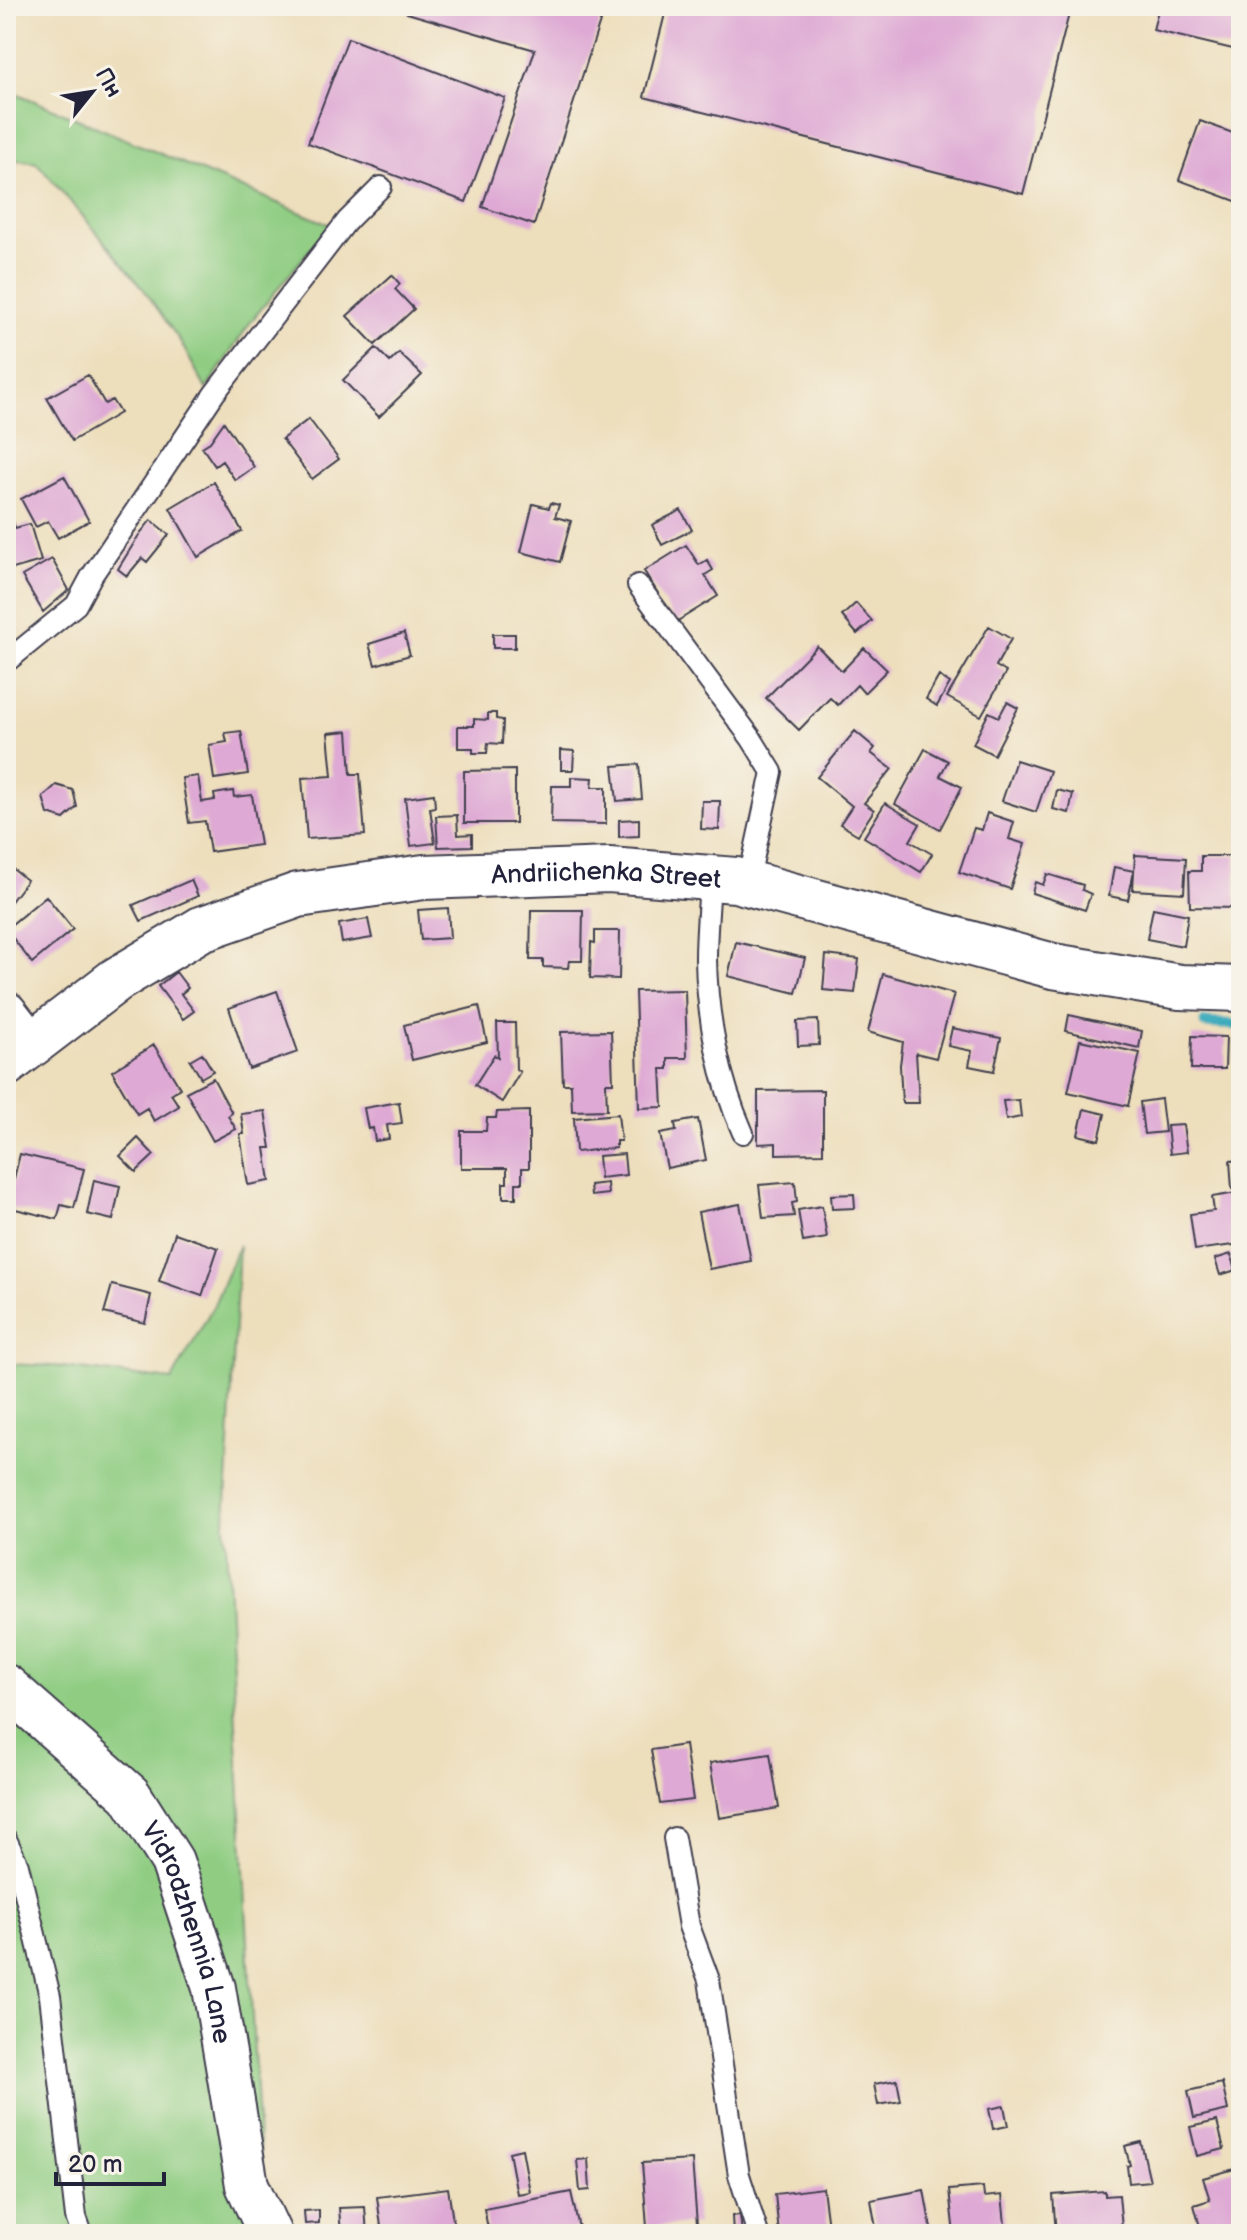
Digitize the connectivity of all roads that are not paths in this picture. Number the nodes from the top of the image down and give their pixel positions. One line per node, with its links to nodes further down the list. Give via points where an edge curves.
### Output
1 (381, 187): 3 (lane, via 347,221 214,394 76,605)
2 (638, 585): 4 (lane, via 772,772)
3 (6, 662)
4 (729, 881): 5 (street, Andriichenka Street, via 1053,966 1180,987); 6 (street, Andriichenka Street, via 609,870 424,877 298,895 201,929); 7 (lane, via 706,959 719,1063)
5 (1241, 989)
6 (14, 1041)
7 (743, 1133)
8 (6, 1686): 12 (street, Vidrodzhennia Lane, via 130,1795 172,1861 214,1988 247,2185)
9 (674, 1838): 13 (lane, via 689,1926 709,1980 739,2175)
10 (6, 1839): 11 (lane, via 18,1865 50,1996)
11 (82, 2234)
12 (270, 2234)
13 (758, 2234)

